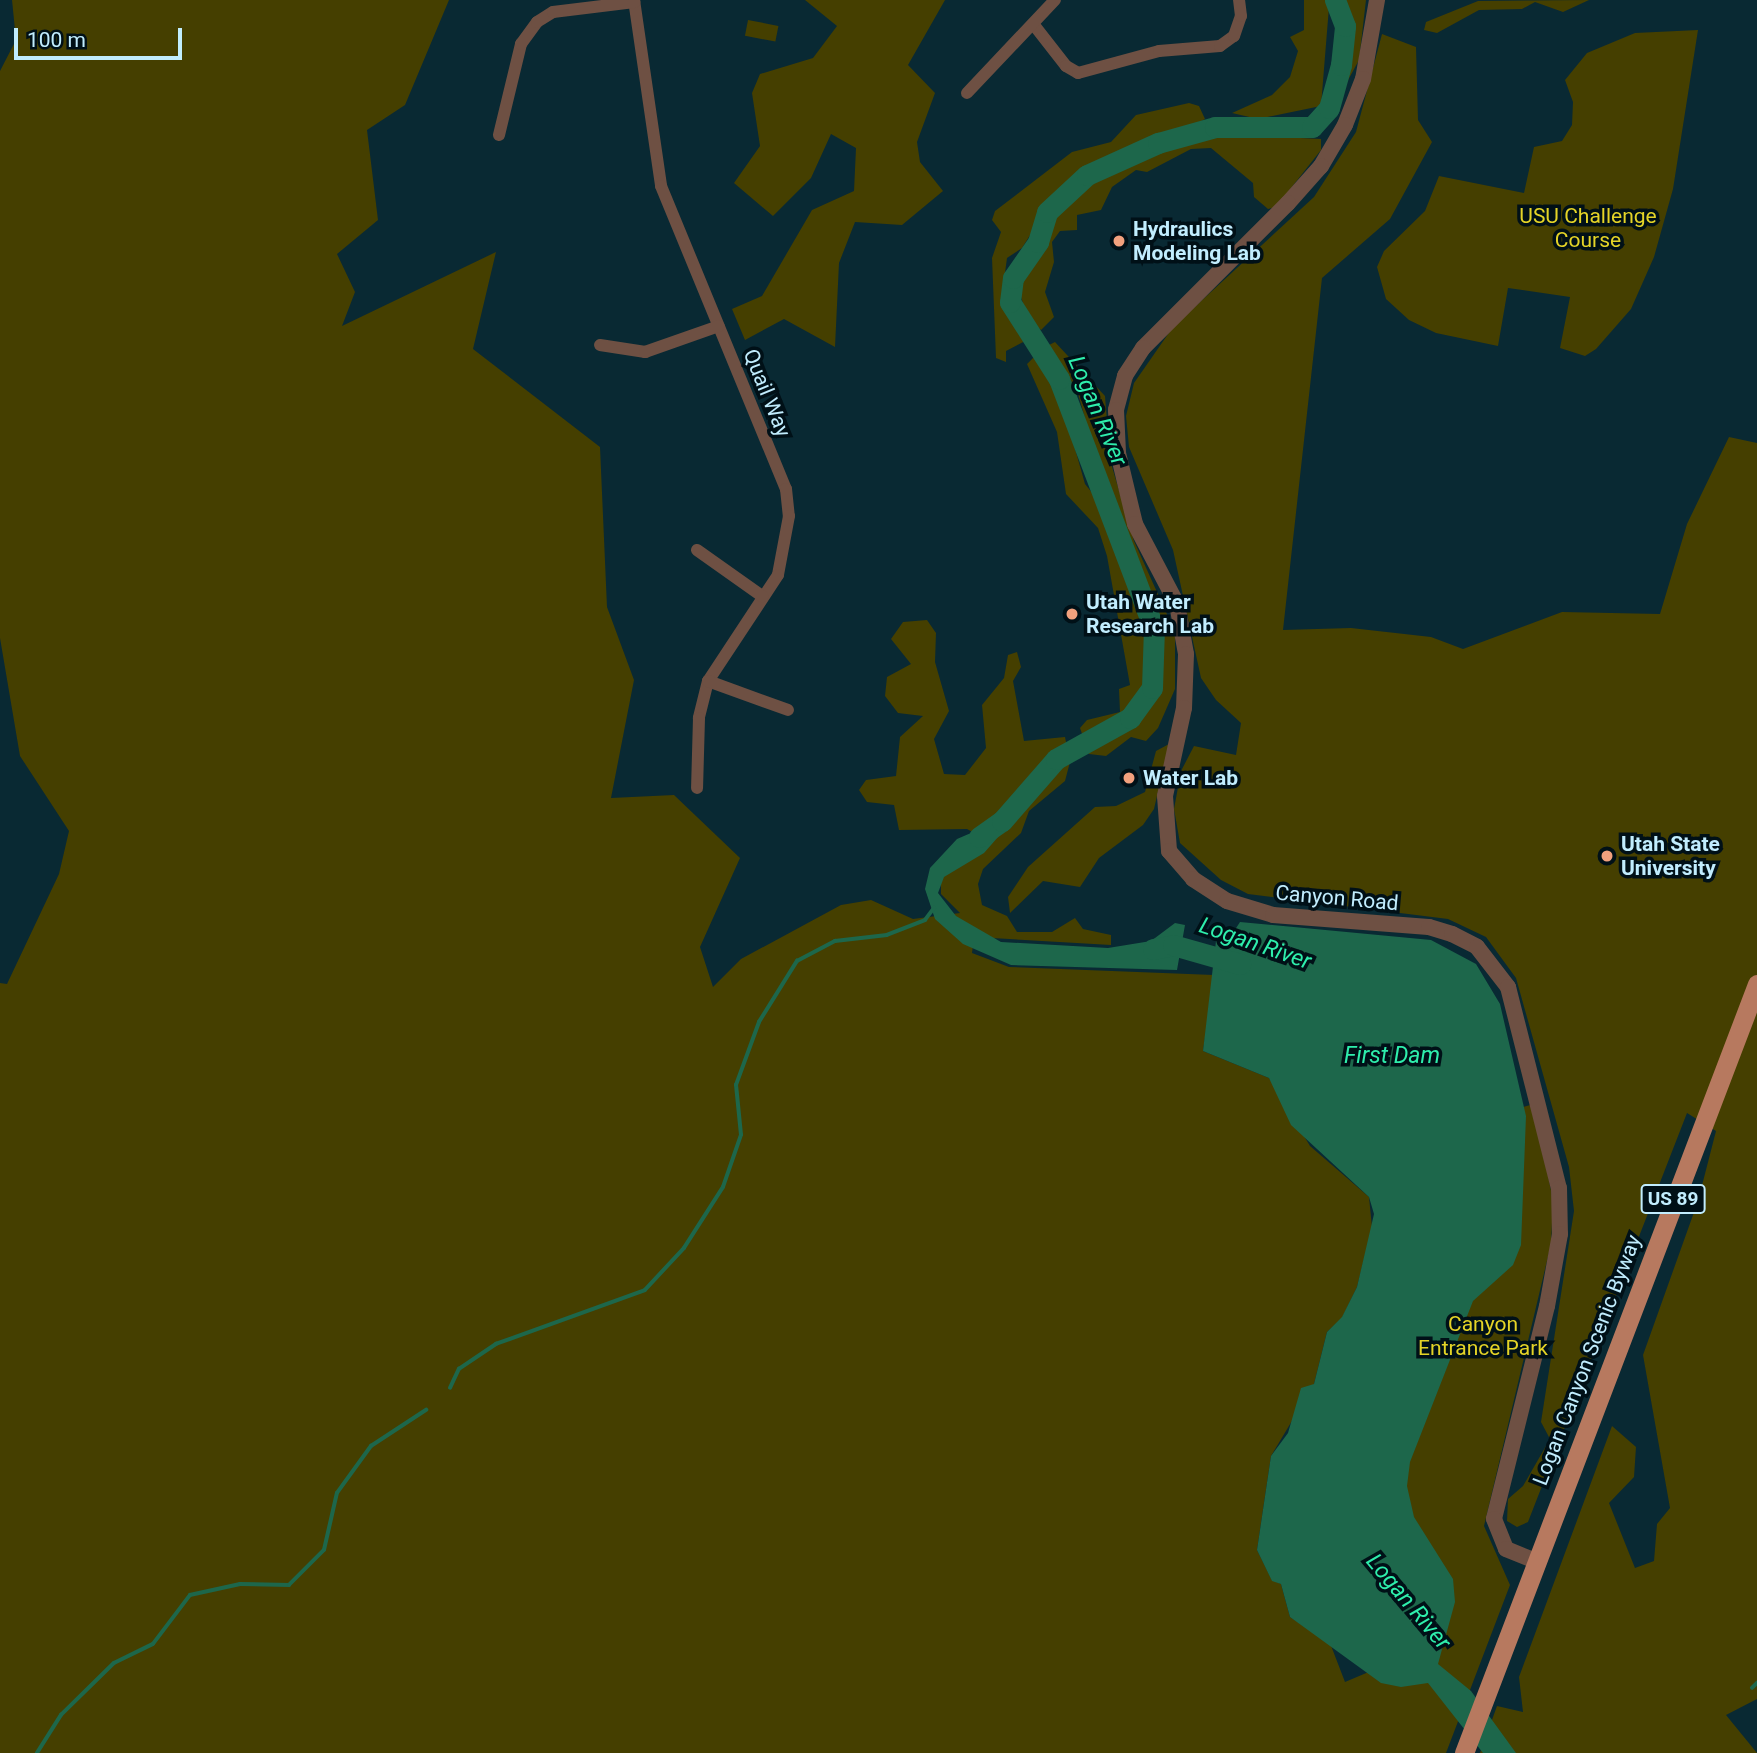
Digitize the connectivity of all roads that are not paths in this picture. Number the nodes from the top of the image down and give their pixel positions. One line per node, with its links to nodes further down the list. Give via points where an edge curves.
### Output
1 (1055, 0): 5 (street)
2 (1239, 0): 5 (street, via 1241,16 1234,36 1220,46 1158,51 1078,73 1066,66)
3 (1377, 0): 16 (street, Canyon Road, via 1363,79 1345,125 1321,166 1288,203 1143,348 1125,376 1116,410 1118,453 1135,524 1177,604 1186,654 1184,708 1165,796 1169,851 1193,879 1227,901 1273,915 1429,927 1452,934 1477,947 1508,987 1559,1188 1560,1234 1548,1306 1494,1519 1506,1549)
4 (634, 1): 7 (street, via 553,12 537,22 521,44); 8 (street, Quail Way, via 661,186)
5 (1034, 25): 6 (street)
6 (967, 93)
7 (499, 135)
8 (719, 326): 9 (street, via 645,352); 11 (street, Quail Way, via 786,489 790,529 778,575)
9 (600, 345)
10 (697, 550): 11 (street)
11 (762, 596): 12 (street, Quail Way)
12 (708, 681): 13 (street); 14 (street, Quail Way, via 699,718)
13 (788, 710)
14 (697, 788)
15 (1757, 984): 16 (main road, Logan Canyon Scenic Byway / US 89)
16 (1536, 1561): 17 (main road, Logan Canyon Scenic Byway / US 89)
17 (1464, 1753)

